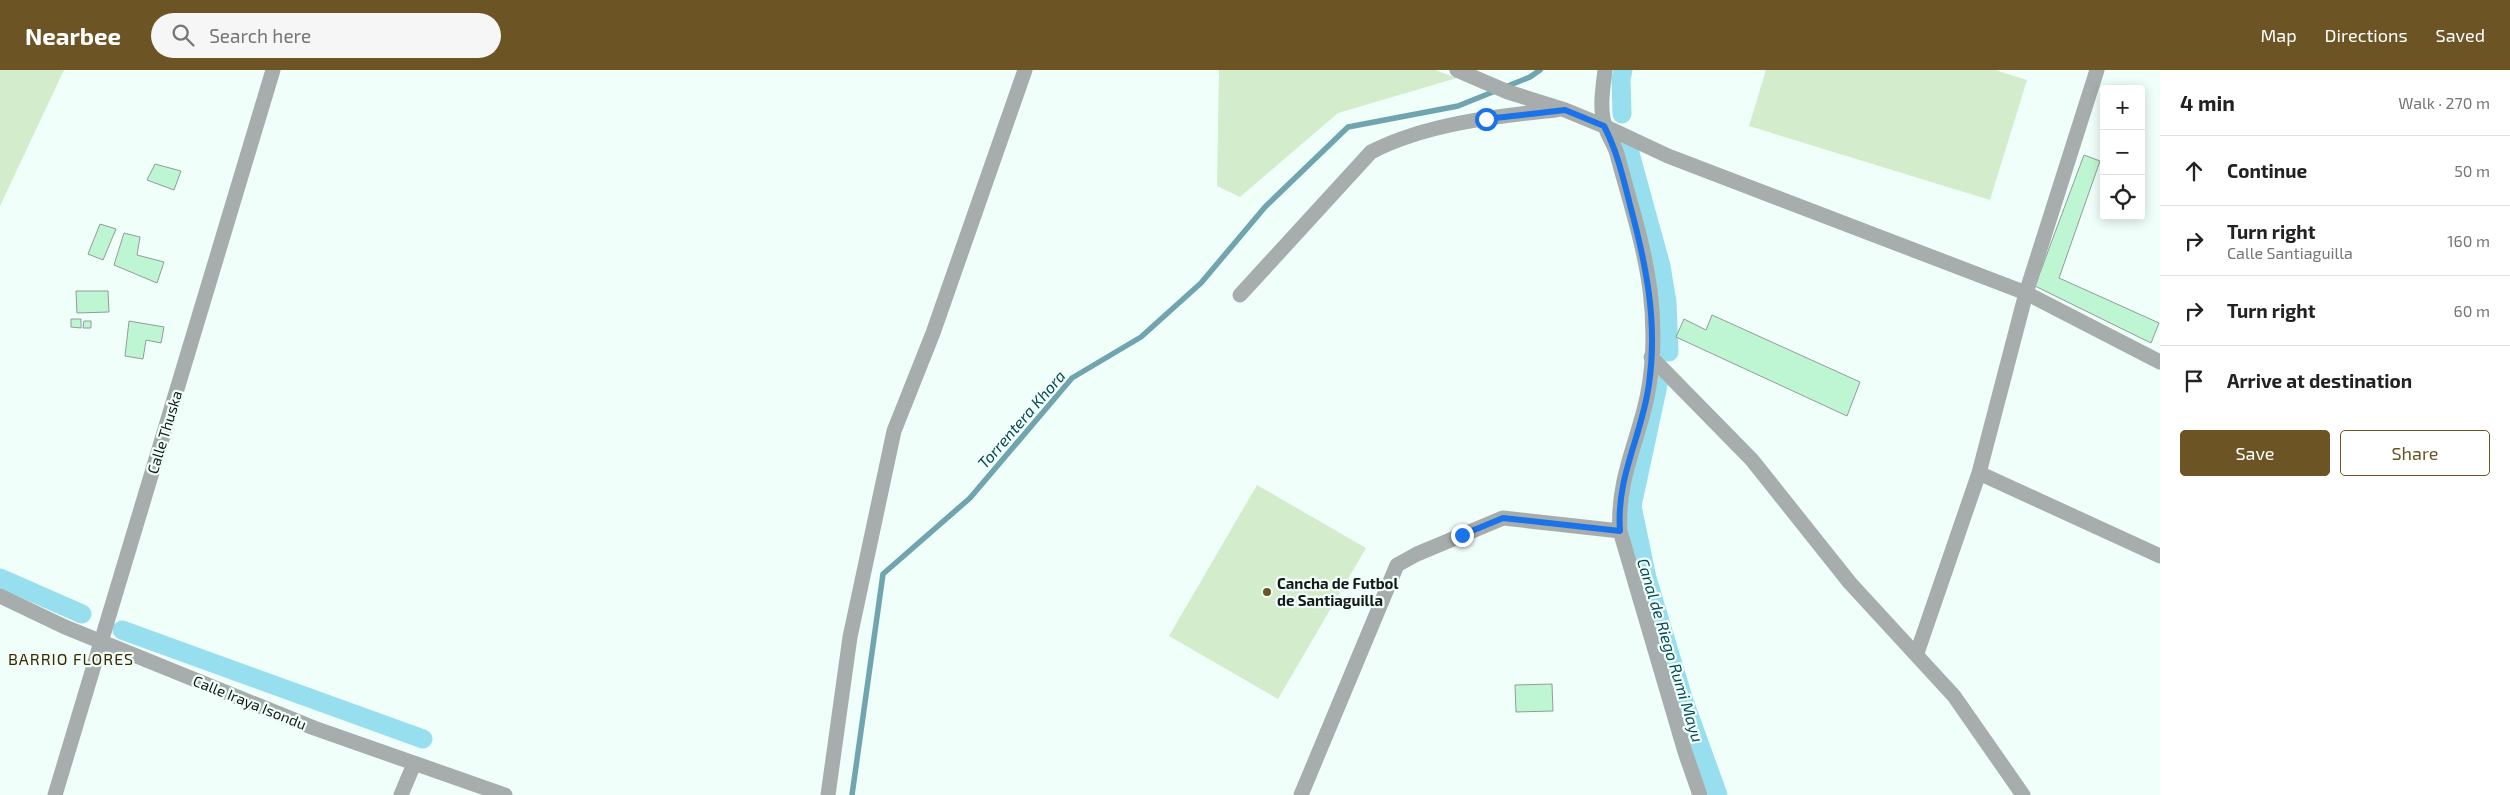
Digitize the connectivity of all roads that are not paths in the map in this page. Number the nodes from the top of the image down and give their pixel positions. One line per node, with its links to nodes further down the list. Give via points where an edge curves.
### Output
1 (273, 70): 16 (street, Calle Thuska)
2 (1025, 70): 22 (street, via 933,334 894,431 850,637)
3 (1457, 70): 6 (street, via 1508,92)
4 (1605, 70): 7 (street, via 1602,92)
5 (2097, 70): 8 (street)
6 (1565, 110): 7 (street); 9 (street, via 1486,119 1397,139 1371,152)
7 (1604, 126): 8 (street, via 1668,156); 10 (street, via 1615,147 1644,254 1650,290)
8 (2026, 292): 11 (street); 12 (street)
9 (1240, 295)
10 (1651, 357): 13 (street, via 1644,409 1622,484 1618,507); 17 (street, via 1752,460 1850,583)
11 (2160, 362)
12 (1979, 472): 14 (street); 17 (street)
13 (1620, 531): 23 (street, via 1503,518 1396,565); 24 (street)
14 (2160, 556)
15 (0, 596): 16 (street, Calle Iraya Isondu)
16 (101, 640): 18 (street, Calle Iraya Isondu, via 314,728); 19 (street, Calle Thuska)
17 (1917, 654): 25 (street, via 1954,696)
18 (414, 764): 20 (street); 21 (street, Calle Iraya Isondu)
19 (55, 795)
20 (401, 795)
21 (505, 795)
22 (828, 795)
23 (1301, 795)
24 (1700, 795)
25 (2023, 795)

